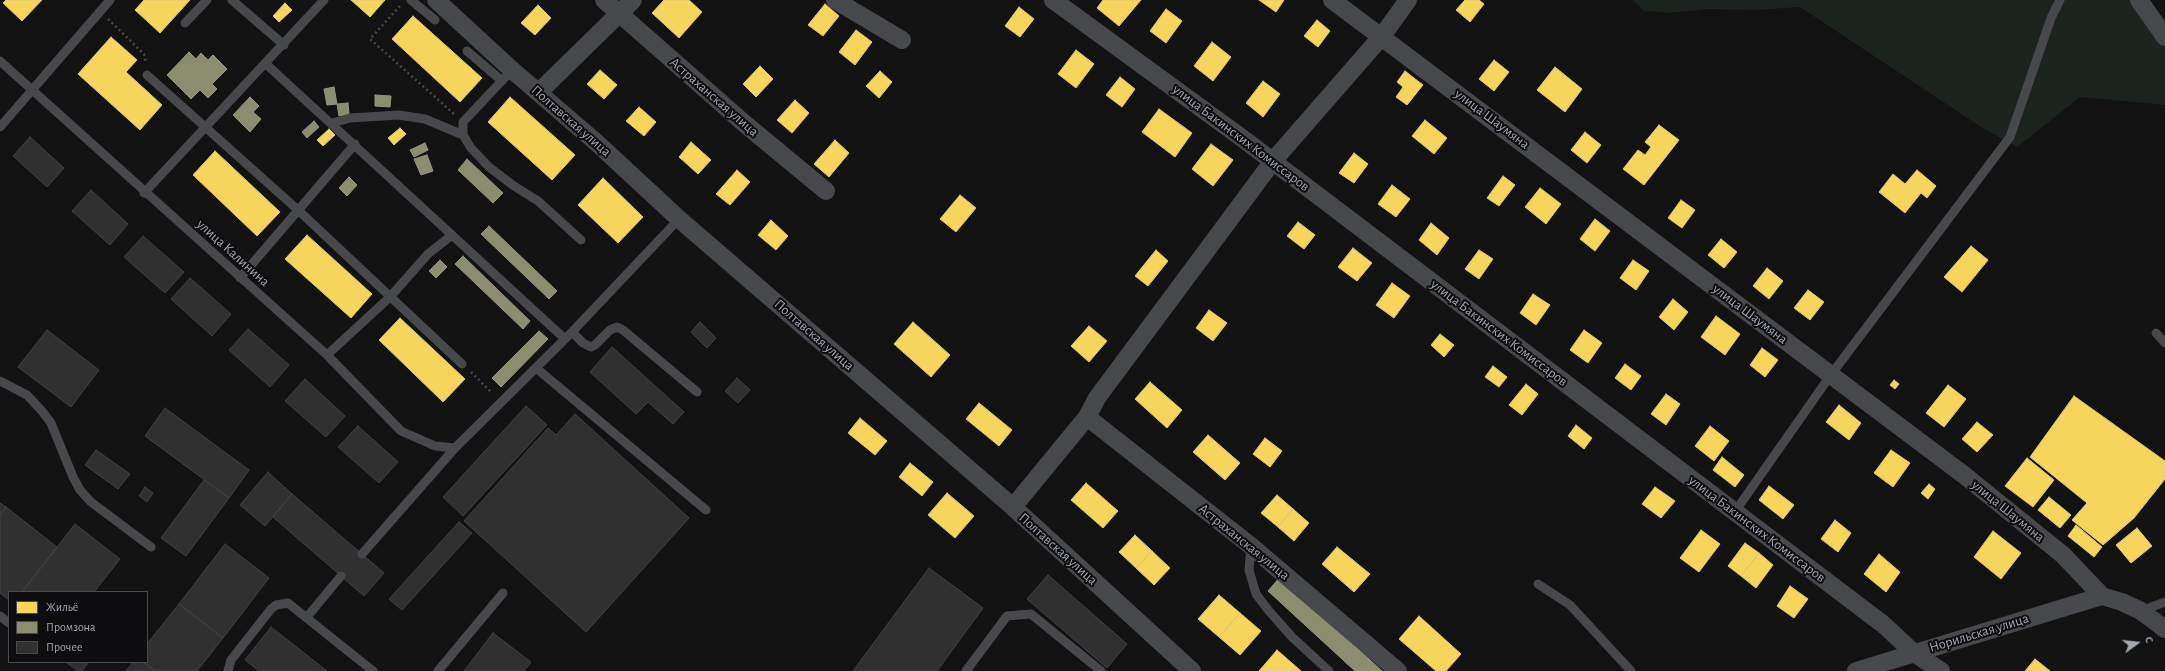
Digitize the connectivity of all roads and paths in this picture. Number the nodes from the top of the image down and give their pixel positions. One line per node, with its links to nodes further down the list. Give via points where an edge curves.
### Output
1 (110, 0): 16 (lane)
2 (207, 0): 19 (lane)
3 (232, 0): 23 (lane)
4 (324, 0): 23 (lane)
5 (411, 0): 18 (lane)
6 (436, 0): 28 (street, Полтавская улица)
7 (604, 0): 17 (street, Астраханская улица)
8 (632, 0): 17 (street)
9 (835, 0): 22 (street)
10 (1054, 0): 37 (street, улица Бакинских Комиссаров)
11 (1332, 0): 20 (street, улица Шаумяна)
12 (1408, 0): 20 (street)
13 (2060, 0): 53 (lane, via 2051,18 2010,137)
14 (2139, 0): 21 (street)
15 (401, 6): 31 (path, via 370,39)
16 (100, 12): 27 (path, via 144,54); 29 (lane)
17 (618, 14): 30 (street); 38 (street, Астраханская улица)
18 (435, 20)
19 (185, 23)
20 (1382, 36): 37 (street); 53 (street, улица Шаумяна)
21 (2165, 37)
22 (902, 40)
23 (284, 45): 26 (lane)
24 (467, 51): 28 (lane)
25 (0, 61): 29 (lane, улица Калинина)
26 (266, 64): 32 (lane); 34 (lane)
27 (147, 75): 34 (lane)
28 (507, 76): 30 (street, Полтавская улица); 31 (lane)
29 (32, 90): 33 (lane); 39 (lane, улица Калинина)
30 (539, 92): 41 (street, Полтавская улица)
31 (463, 122): 35 (lane)
32 (332, 123): 35 (lane, via 350,118 399,114 425,119); 36 (lane)
33 (0, 127)
34 (205, 128): 39 (lane); 40 (lane)
35 (463, 135): 43 (lane, via 489,167 538,201)
36 (355, 144): 40 (lane); 42 (lane)
37 (1273, 161): 57 (street, via 1097,398); 61 (street, улица Бакинских Комиссаров)
38 (826, 191)
39 (144, 193): 44 (lane, улица Калинина)
40 (298, 210): 44 (lane); 45 (lane)
41 (679, 219): 46 (lane); 59 (street, Полтавская улица)
42 (452, 235): 45 (lane, via 428,254); 48 (lane)
43 (581, 240)
44 (240, 278): 50 (lane, улица Калинина)
45 (390, 297): 50 (lane); 51 (lane)
46 (572, 332): 48 (lane); 55 (lane, via 591,347 617,327)
47 (2156, 333): 49 (lane)
48 (565, 339): 52 (lane)
49 (2165, 343)
50 (327, 355): 58 (lane, улица Калинина, via 401,431 435,446)
51 (462, 364): 56 (path)
52 (536, 368): 56 (lane); 60 (lane)
53 (1830, 376): 61 (lane); 68 (street, улица Шаумяна, via 1982,490 2063,556)
54 (0, 381): 63 (lane, via 27,395 51,423 80,490 91,502)
55 (697, 392)
56 (501, 401): 58 (lane)
57 (1087, 417): 59 (street); 62 (street, Астраханская улица)
58 (455, 448): 64 (lane)
59 (1013, 507): 81 (street, Полтавская улица)
60 (706, 510)
61 (1734, 513): 75 (street, улица Бакинских Комиссаров, via 1884,625)
62 (1251, 546): 82 (lane, via 1249,570 1256,594 1292,637); 83 (street, Астраханская улица)
63 (151, 547)
64 (362, 554)
65 (341, 576): 72 (lane)
66 (1538, 584): 84 (lane, via 1570,605)
67 (503, 593): 78 (lane)
68 (2102, 596): 70 (street, улица Шаумяна); 75 (street, Норильская улица)
69 (2165, 602): 70 (lane)
70 (2142, 611): 74 (street, улица Шаумяна)
71 (0, 616): 73 (lane)
72 (307, 617): 76 (lane, via 288,603 276,605 231,660); 77 (lane)
73 (8, 622)
74 (2165, 629)
75 (1914, 653): 85 (street, Норильская улица); 86 (street, улица Бакинских Комиссаров)
76 (228, 671)
77 (373, 671)
78 (438, 671)
79 (966, 671): 80 (lane, via 1007,616 1031,614)
80 (1101, 671)
81 (1192, 671)
82 (1329, 671)
83 (1398, 671)
84 (1631, 671)
85 (1856, 671)
86 (1941, 671)

